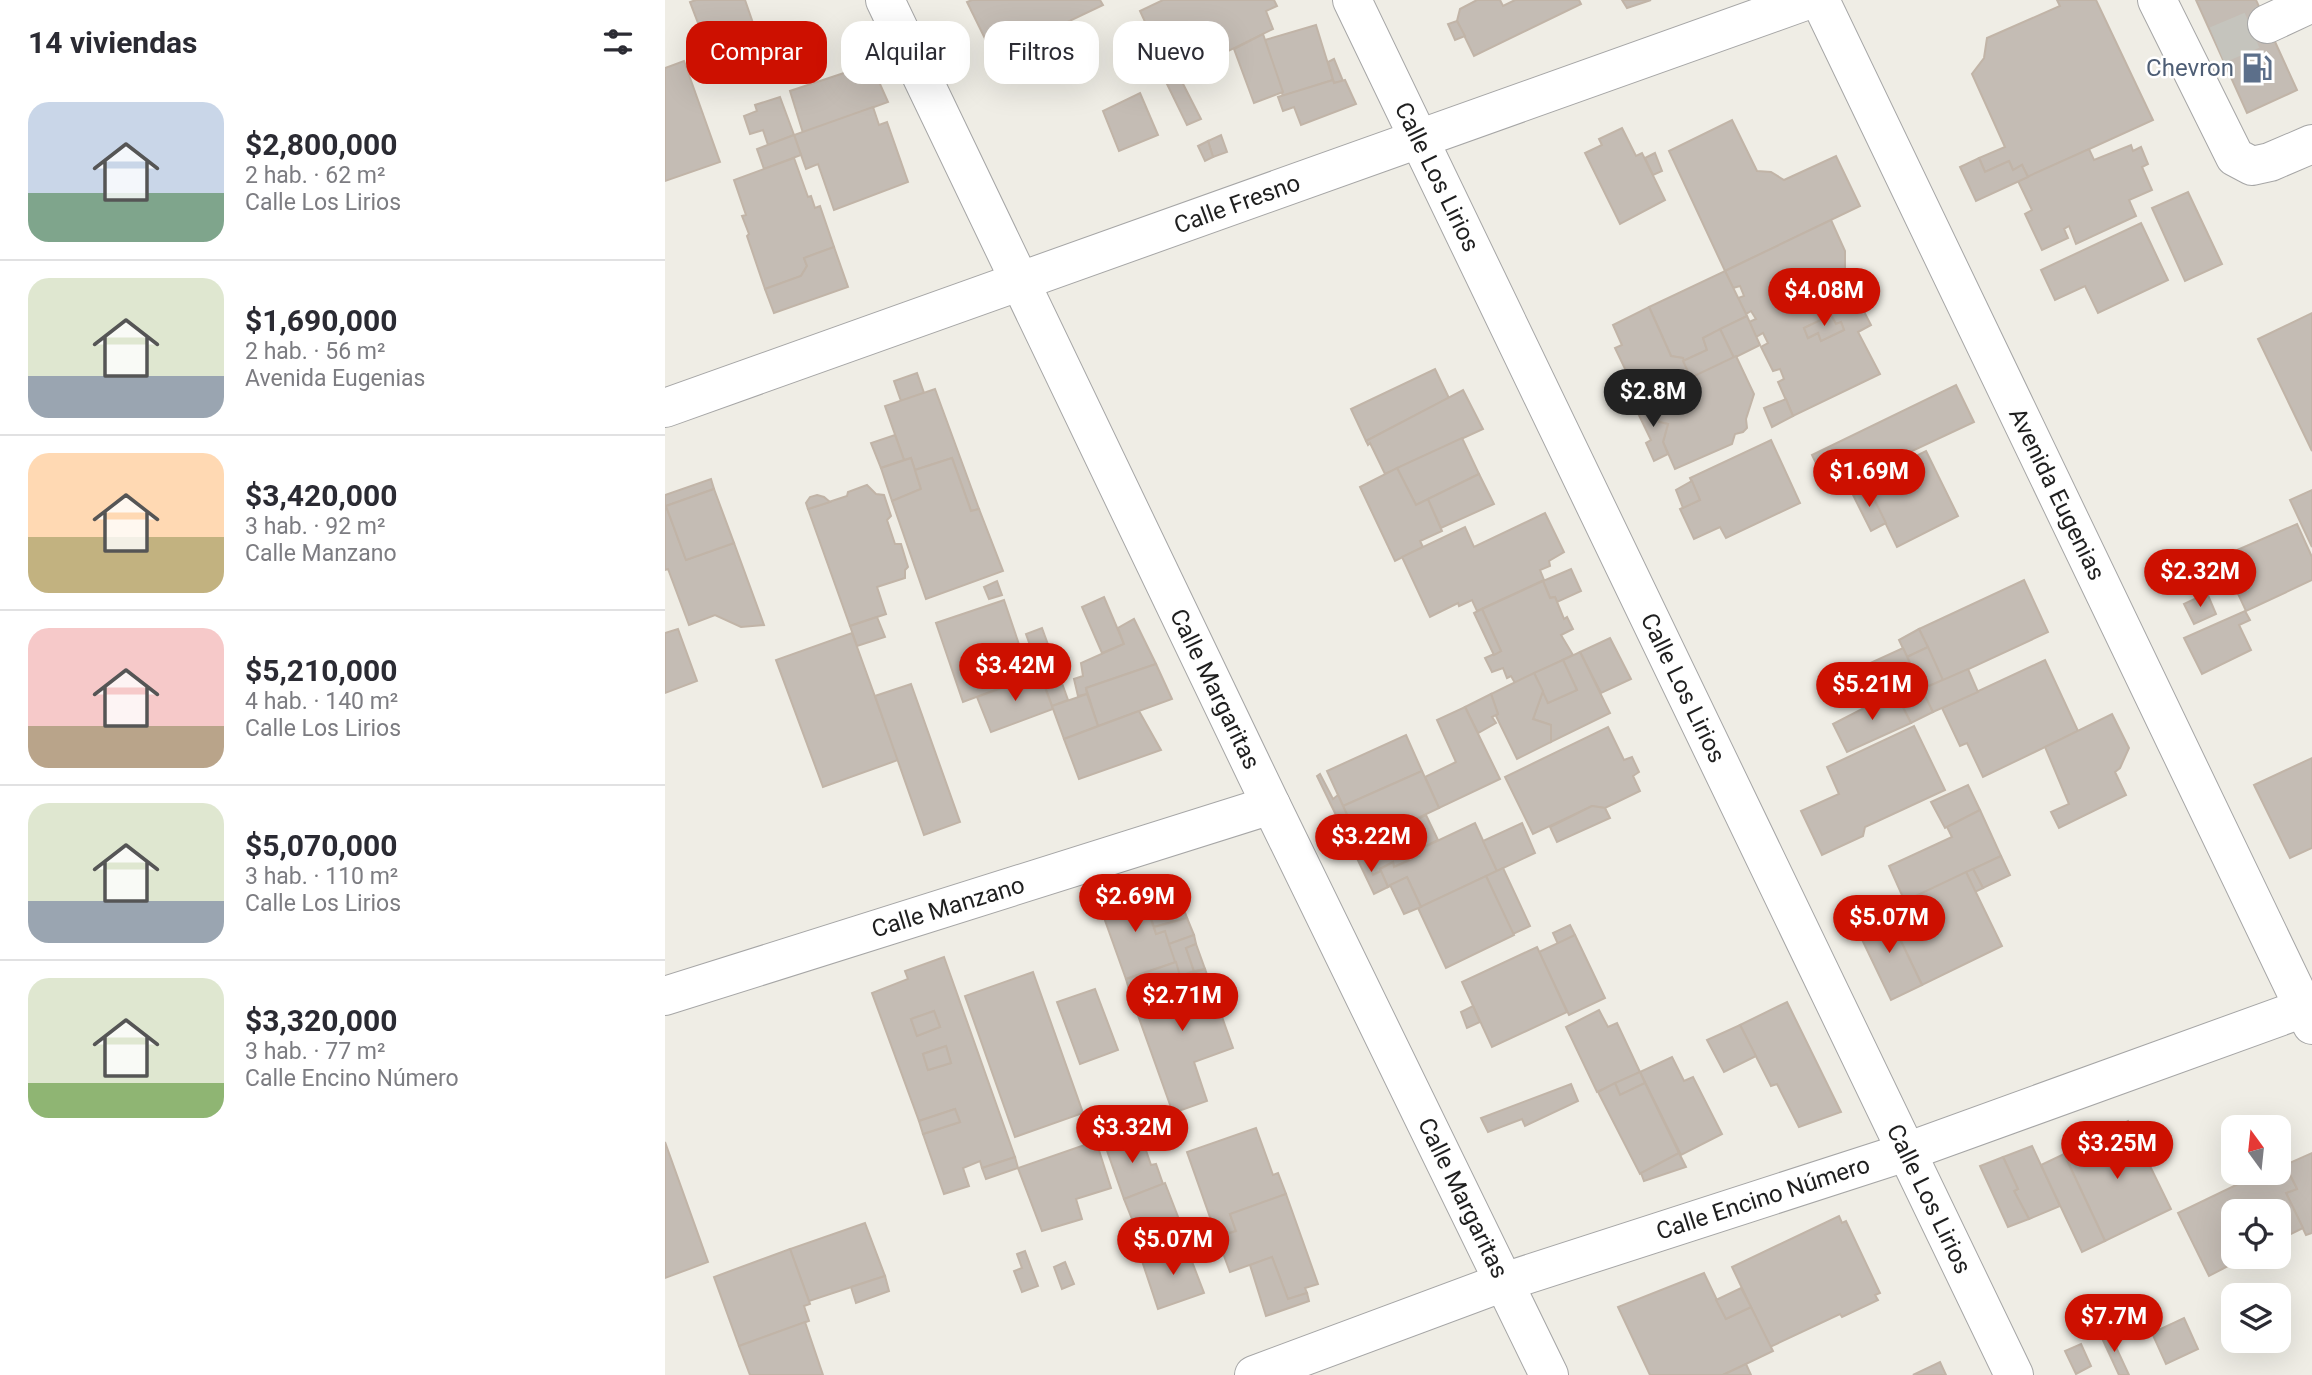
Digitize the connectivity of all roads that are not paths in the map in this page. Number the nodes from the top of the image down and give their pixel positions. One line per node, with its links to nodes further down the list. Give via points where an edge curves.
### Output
1 (885, 0): 10 (street, Calle Margaritas)
2 (1352, 0): 8 (street, Calle Los Lirios)
3 (1808, 0): 8 (street, Calle Fresno)
4 (1821, 0): 14 (street, Avenida Eugenias)
5 (2157, 0): 9 (street, via 2201,52 2235,156 2252,166)
6 (2312, 3): 7 (street)
7 (2267, 24)
8 (1419, 139): 10 (street, Calle Fresno); 15 (street, Calle Los Lirios)
9 (2312, 144)
10 (1020, 282): 11 (street, Calle Fresno); 12 (street, Calle Margaritas)
11 (665, 408)
12 (1271, 805): 13 (street, Calle Manzano); 16 (street, Calle Margaritas)
13 (665, 996)
14 (2309, 1013): 15 (street, Calle Encino Número)
15 (1906, 1152): 16 (street, Calle Encino Número); 19 (street, Calle Los Lirios)
16 (1504, 1282): 17 (street, Calle Encino Número); 18 (street, Calle Margaritas)
17 (1254, 1375)
18 (1549, 1375)
19 (2014, 1375)

